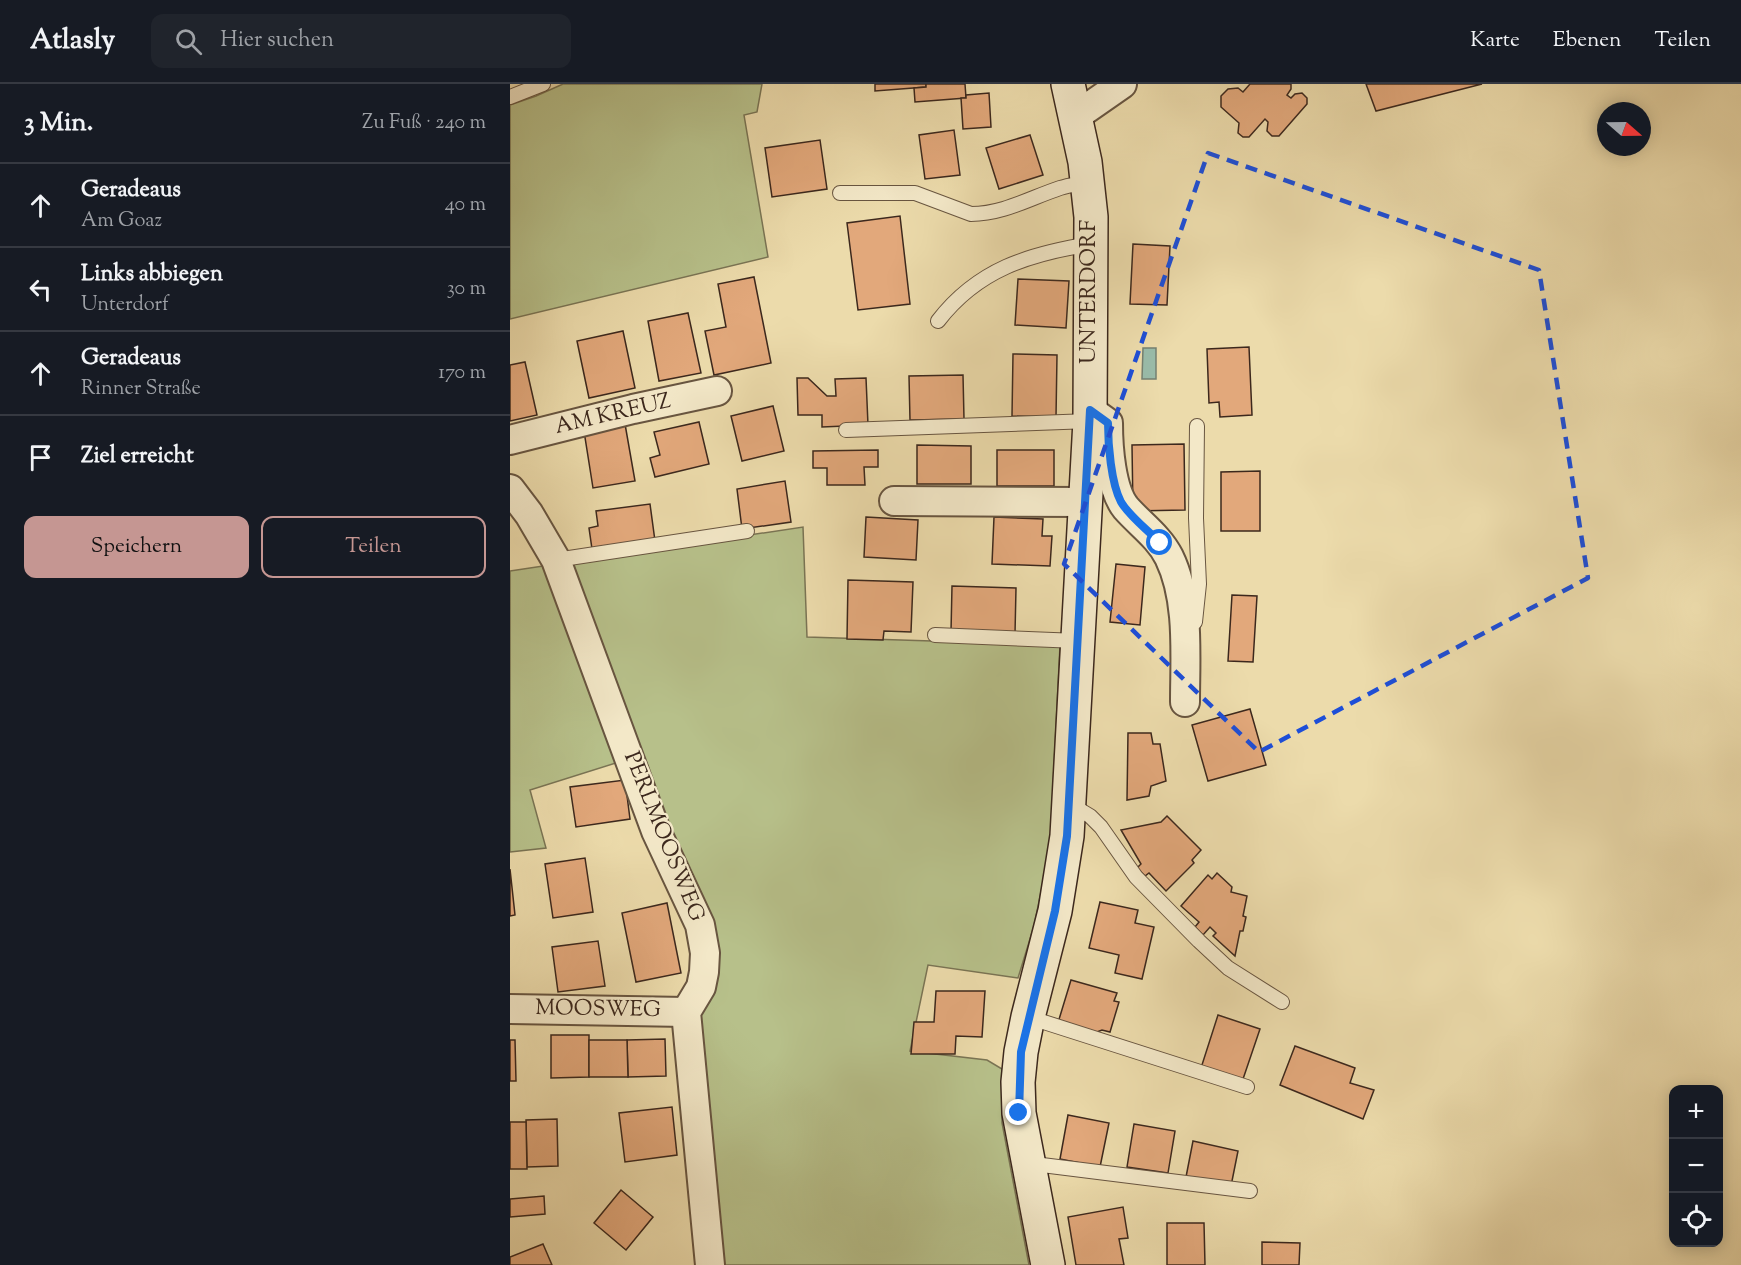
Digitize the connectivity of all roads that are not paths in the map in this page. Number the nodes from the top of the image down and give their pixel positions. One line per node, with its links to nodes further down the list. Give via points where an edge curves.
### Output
1 (543, 84): 4 (lane)
2 (1068, 84): 5 (main road, UNTERDORF)
3 (1122, 84): 5 (street)
4 (510, 97)
5 (1076, 116): 6 (main road, UNTERDORF)
6 (1088, 182): 7 (lane, via 1062,187 986,214 971,214 915,193); 8 (main road, UNTERDORF)
7 (840, 193)
8 (1091, 244): 9 (lane, via 1036,254 1013,263 962,294); 11 (main road, UNTERDORF)
9 (938, 321)
10 (717, 391): 14 (street, AM KREUZ)
11 (1090, 415): 13 (lane); 17 (main road, UNTERDORF); 21 (street, via 1108,423 1110,453 1122,502 1168,555 1179,586)
12 (1197, 426): 21 (lane, via 1199,584 1194,630)
13 (846, 430)
14 (510, 440)
15 (510, 489): 19 (street)
16 (894, 501): 17 (street)
17 (1086, 502): 22 (main road, UNTERDORF)
18 (747, 531): 19 (lane)
19 (556, 560): 27 (street, PERLMOOSWEG, via 656,831 700,925 705,972)
20 (935, 635): 22 (lane)
21 (1185, 638): 23 (street)
22 (1078, 641): 24 (main road, UNTERDORF)
23 (1185, 702)
24 (1070, 804): 25 (lane, via 1101,827 1136,877 1228,968); 28 (main road, UNTERDORF, via 1055,911)
25 (1282, 1002)
26 (510, 1009): 27 (street, MOOSWEG)
27 (686, 1012): 32 (street)
28 (1028, 1017): 29 (lane); 30 (main road, UNTERDORF, via 1018,1082 1019,1113)
29 (1247, 1088)
30 (1029, 1165): 31 (lane); 33 (main road, UNTERDORF)
31 (1250, 1191)
32 (710, 1265)
33 (1048, 1265)

